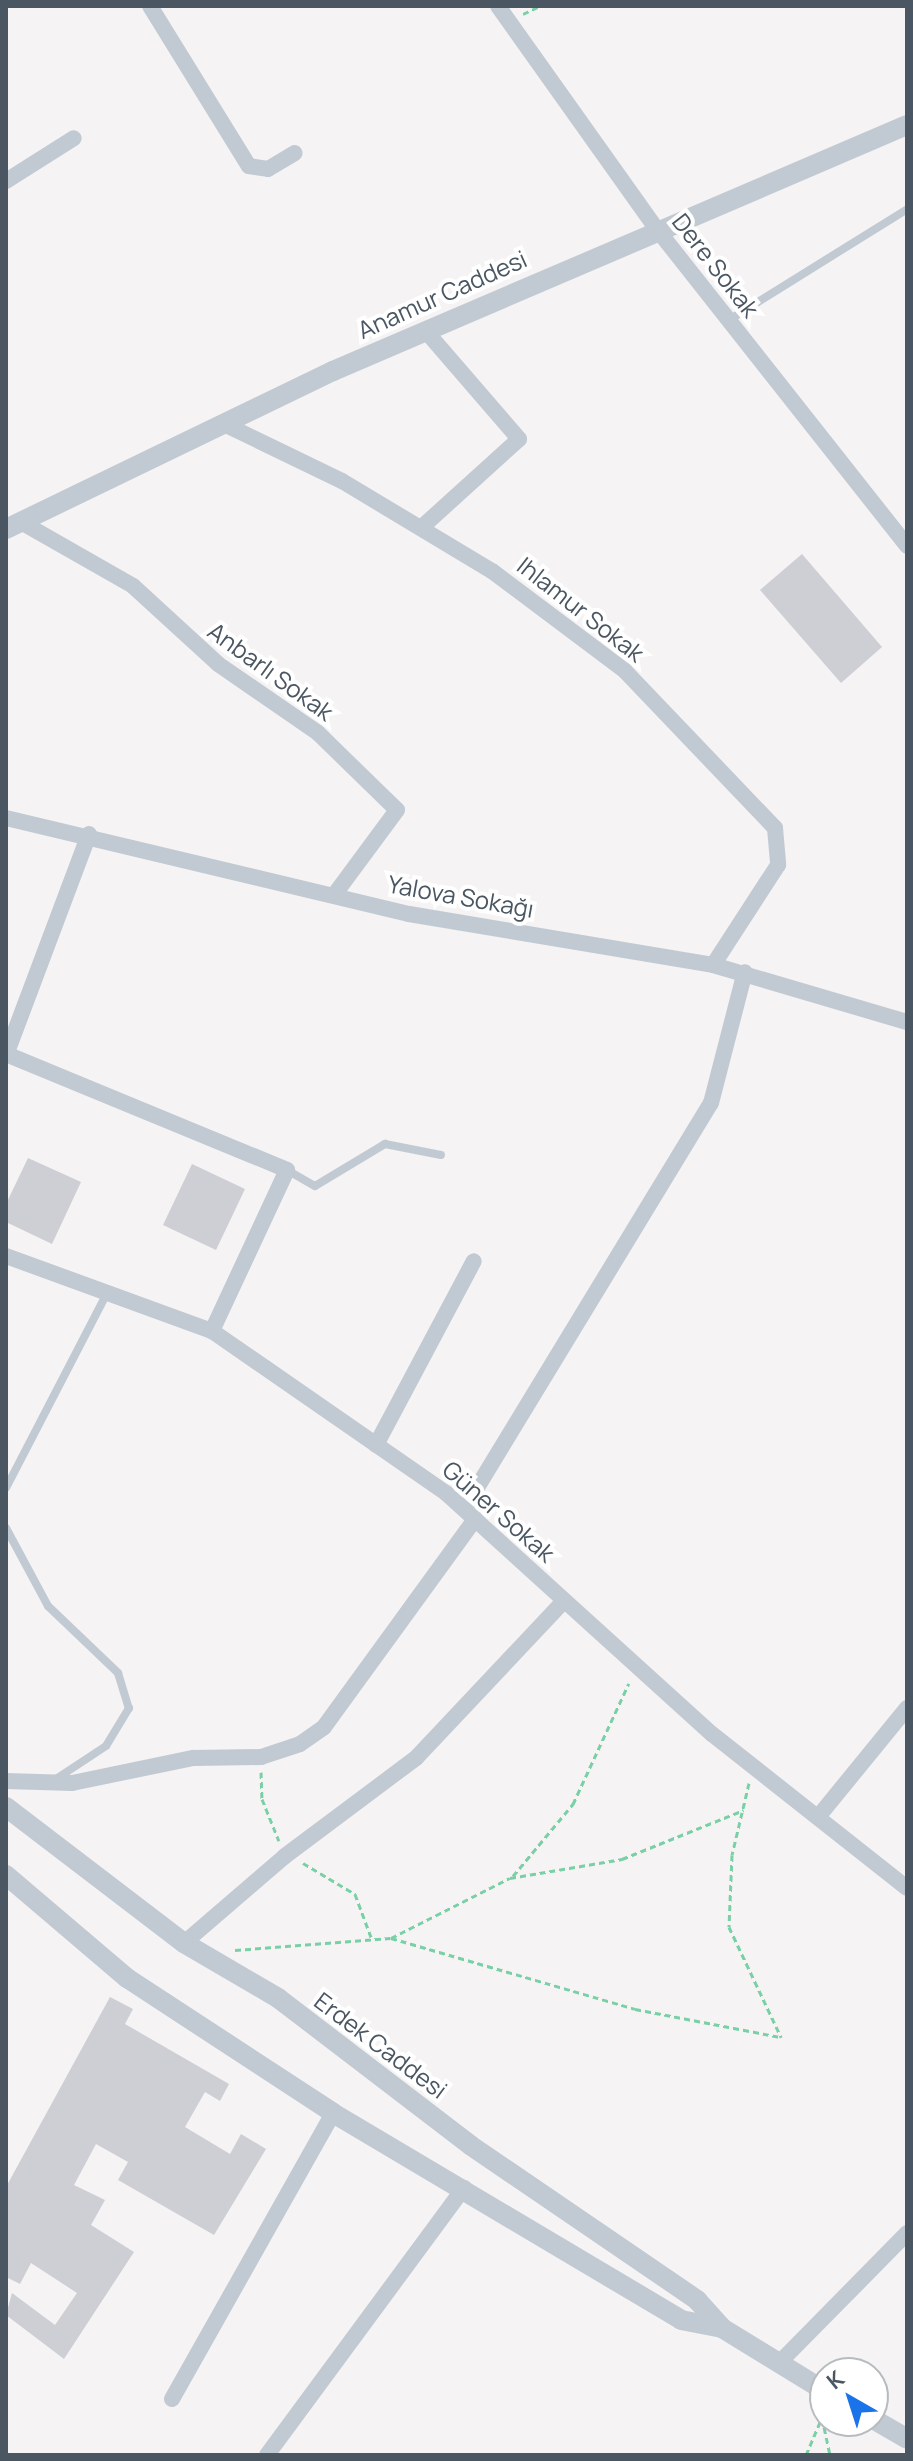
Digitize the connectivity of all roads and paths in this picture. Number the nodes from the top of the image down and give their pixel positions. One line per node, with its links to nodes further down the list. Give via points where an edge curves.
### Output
1 (150, 6): 5 (street, via 249,166 268,169)
2 (498, 6): 8 (street, Dere Sokak)
3 (907, 125): 8 (street, Anamur Caddesi)
4 (74, 138): 6 (street)
5 (295, 153)
6 (6, 181)
7 (907, 209): 9 (lane)
8 (656, 228): 9 (street, Dere Sokak); 10 (street, Anamur Caddesi)
9 (729, 320): 14 (street, Dere Sokak)
10 (425, 330): 11 (street, Anamur Caddesi); 13 (street, via 519,439)
11 (224, 424): 12 (street, Anamur Caddesi); 13 (street, Ihlamur Sokak)
12 (14, 526): 17 (street, Anbarlı Sokak, via 133,586 218,664 318,733 397,810)
13 (422, 527): 18 (street, Ihlamur Sokak, via 625,671 779,834 778,865)
14 (907, 546)
15 (6, 818): 16 (street, Yalova Sokağı)
16 (89, 834): 17 (street, Yalova Sokağı); 21 (street)
17 (334, 895): 18 (street, Yalova Sokağı)
18 (713, 965): 19 (street, Yalova Sokağı)
19 (745, 972): 20 (street, Yalova Sokağı); 30 (street, via 711,1103)
20 (907, 1022)
21 (6, 1055): 23 (street)
22 (441, 1155): 23 (lane, via 385,1144 315,1186)
23 (287, 1170): 27 (street)
24 (6, 1256): 26 (street, Güner Sokak)
25 (474, 1261): 28 (street)
26 (107, 1293): 27 (street, Güner Sokak); 29 (lane)
27 (212, 1331): 28 (street, Güner Sokak)
28 (376, 1445): 30 (street, Güner Sokak)
29 (6, 1488)
30 (470, 1514): 32 (street, Güner Sokak); 35 (street, via 324,1727)
31 (6, 1528): 38 (lane, via 48,1606 118,1673 129,1708 106,1746)
32 (564, 1601): 33 (street, Güner Sokak); 42 (street, via 416,1758)
33 (640, 1670): 36 (street, Güner Sokak); 44 (path, via 611,1713 573,1804)
34 (907, 1708): 41 (street)
35 (266, 1756): 38 (street, via 193,1758); 42 (path, via 262,1799)
36 (753, 1766): 40 (path); 41 (street, Güner Sokak)
37 (6, 1781): 38 (street)
38 (48, 1784)
39 (6, 1807): 48 (street, Erdek Caddesi)
40 (744, 1810): 44 (path, via 622,1859); 47 (path, via 729,1877 729,1927 781,2037 635,2009)
41 (818, 1817): 45 (street, Güner Sokak)
42 (285, 1856): 46 (path, via 355,1894); 48 (street)
43 (6, 1875): 50 (street, Erdek Caddesi, via 127,1978)
44 (510, 1878): 47 (path)
45 (907, 1888)
46 (371, 1937): 47 (path); 49 (path, via 273,1943)
47 (391, 1938)
48 (184, 1943): 49 (street, Erdek Caddesi)
49 (215, 1955): 53 (street, Erdek Caddesi, via 470,2145 697,2300)
50 (333, 2113): 51 (street, Erdek Caddesi); 56 (street)
51 (464, 2188): 53 (street, Erdek Caddesi, via 681,2320); 59 (street)
52 (907, 2233): 54 (street)
53 (722, 2328): 54 (street, Erdek Caddesi)
54 (778, 2364): 55 (street, Erdek Caddesi)
55 (809, 2382)
56 (172, 2399)
57 (889, 2428): 58 (street)
58 (907, 2439)
59 (267, 2455)

